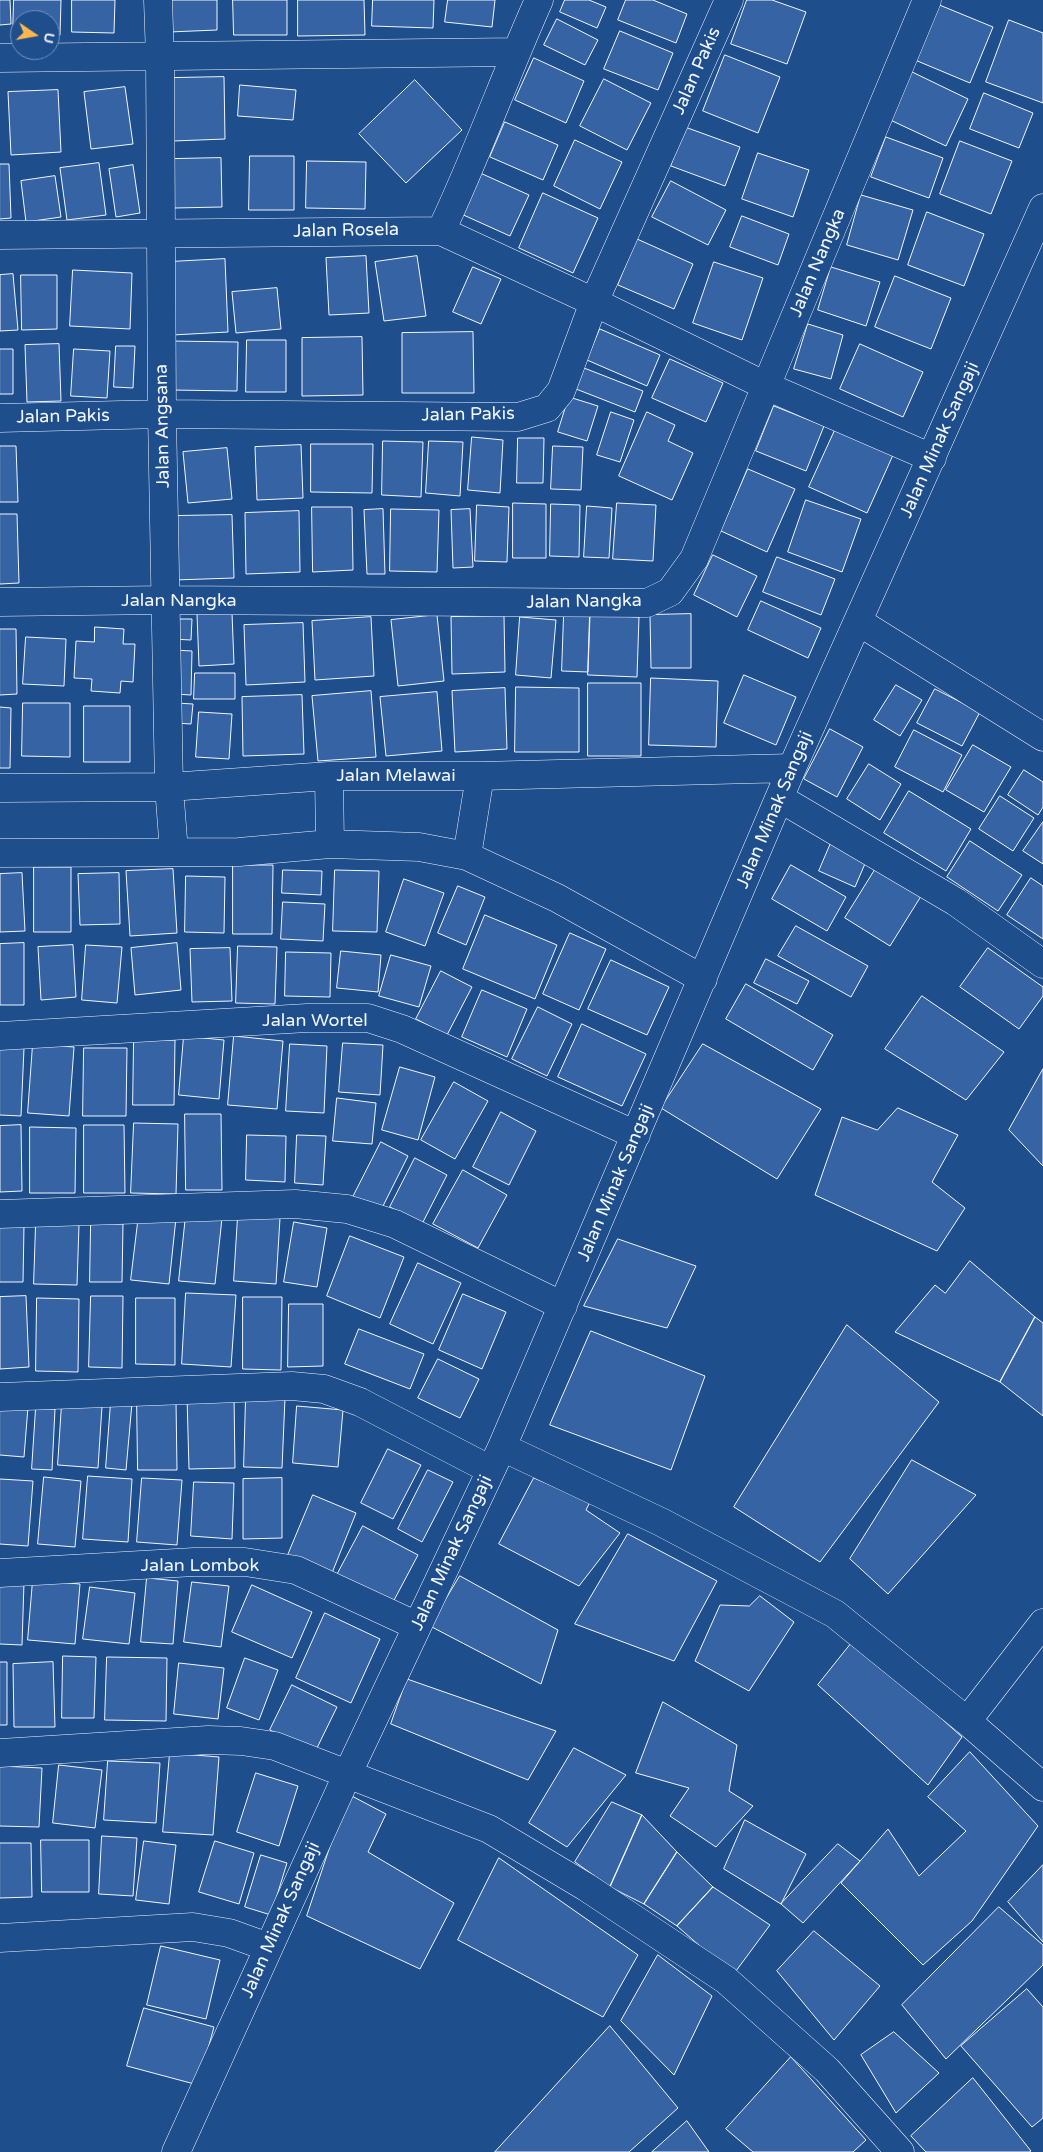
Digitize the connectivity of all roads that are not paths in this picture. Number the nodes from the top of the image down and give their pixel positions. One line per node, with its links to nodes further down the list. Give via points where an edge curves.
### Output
1 (158, 0): 6 (street, Jalan Angsana)
2 (539, 0): 5 (street)
3 (729, 0): 12 (street, Jalan Pakis)
4 (927, 0): 13 (street, Jalan Nangka)
5 (516, 52): 6 (street); 9 (street)
6 (160, 57): 7 (street); 10 (street, Jalan Angsana)
7 (0, 58)
8 (1043, 208): 16 (street, Jalan Minak Sangaji)
9 (441, 231): 10 (street, Jalan Rosela); 12 (street)
10 (160, 233): 11 (street, Jalan Rosela); 14 (street, Jalan Angsana)
11 (0, 235)
12 (594, 302): 13 (street); 14 (street, Jalan Pakis, via 561,391 547,408 518,417)
13 (766, 386): 16 (street); 17 (street, Jalan Nangka, via 694,559 670,592 647,603)
14 (162, 414): 15 (street, Jalan Pakis); 17 (street, Jalan Angsana)
15 (0, 418)
16 (932, 458): 19 (street, Jalan Minak Sangaji)
17 (166, 600): 18 (street, Jalan Nangka); 24 (street, Jalan Angsana)
18 (0, 602)
19 (859, 622): 20 (street); 21 (street, Jalan Minak Sangaji)
20 (1043, 738)
21 (792, 768): 23 (street, Jalan Melawai); 26 (street, Jalan Minak Sangaji)
22 (330, 776): 23 (street, Jalan Melawai); 24 (street, Jalan Melawai); 27 (street)
23 (480, 776): 30 (street)
24 (169, 787): 25 (street, Jalan Melawai); 29 (street, Jalan Angsana)
25 (0, 788)
26 (781, 798): 31 (street, via 956,902); 32 (street, Jalan Minak Sangaji)
27 (330, 844): 29 (street, via 238,852); 30 (street, via 419,847)
28 (0, 852): 29 (street)
29 (174, 852)
30 (467, 856): 32 (street, via 558,898)
31 (1043, 964)
32 (703, 979): 34 (street, Jalan Minak Sangaji)
33 (0, 1036): 34 (street, Jalan Wortel, via 307,1018 368,1018 402,1029)
34 (636, 1135): 36 (street, Jalan Minak Sangaji)
35 (0, 1214): 36 (street, via 295,1204 347,1209 395,1224)
36 (563, 1306): 38 (street, Jalan Minak Sangaji)
37 (0, 1397): 38 (street, via 292,1386 324,1389)
38 (496, 1458): 41 (street, Jalan Minak Sangaji); 42 (street, via 661,1522 835,1614)
39 (0, 1573): 41 (street, Jalan Lombok, via 245,1562 296,1570)
40 (1043, 1622): 42 (street)
41 (417, 1626): 44 (street, Jalan Minak Sangaji)
42 (967, 1721): 45 (street)
43 (0, 1753): 44 (street, via 208,1740 241,1741 275,1746)
44 (348, 1773): 47 (street, Jalan Minak Sangaji); 49 (street, via 489,1829 586,1887 726,1980 827,2070)
45 (1043, 1787)
46 (0, 1938): 47 (street, via 193,1927 228,1933)
47 (268, 1947): 48 (street, Jalan Minak Sangaji)
48 (176, 2152)
49 (900, 2152)

